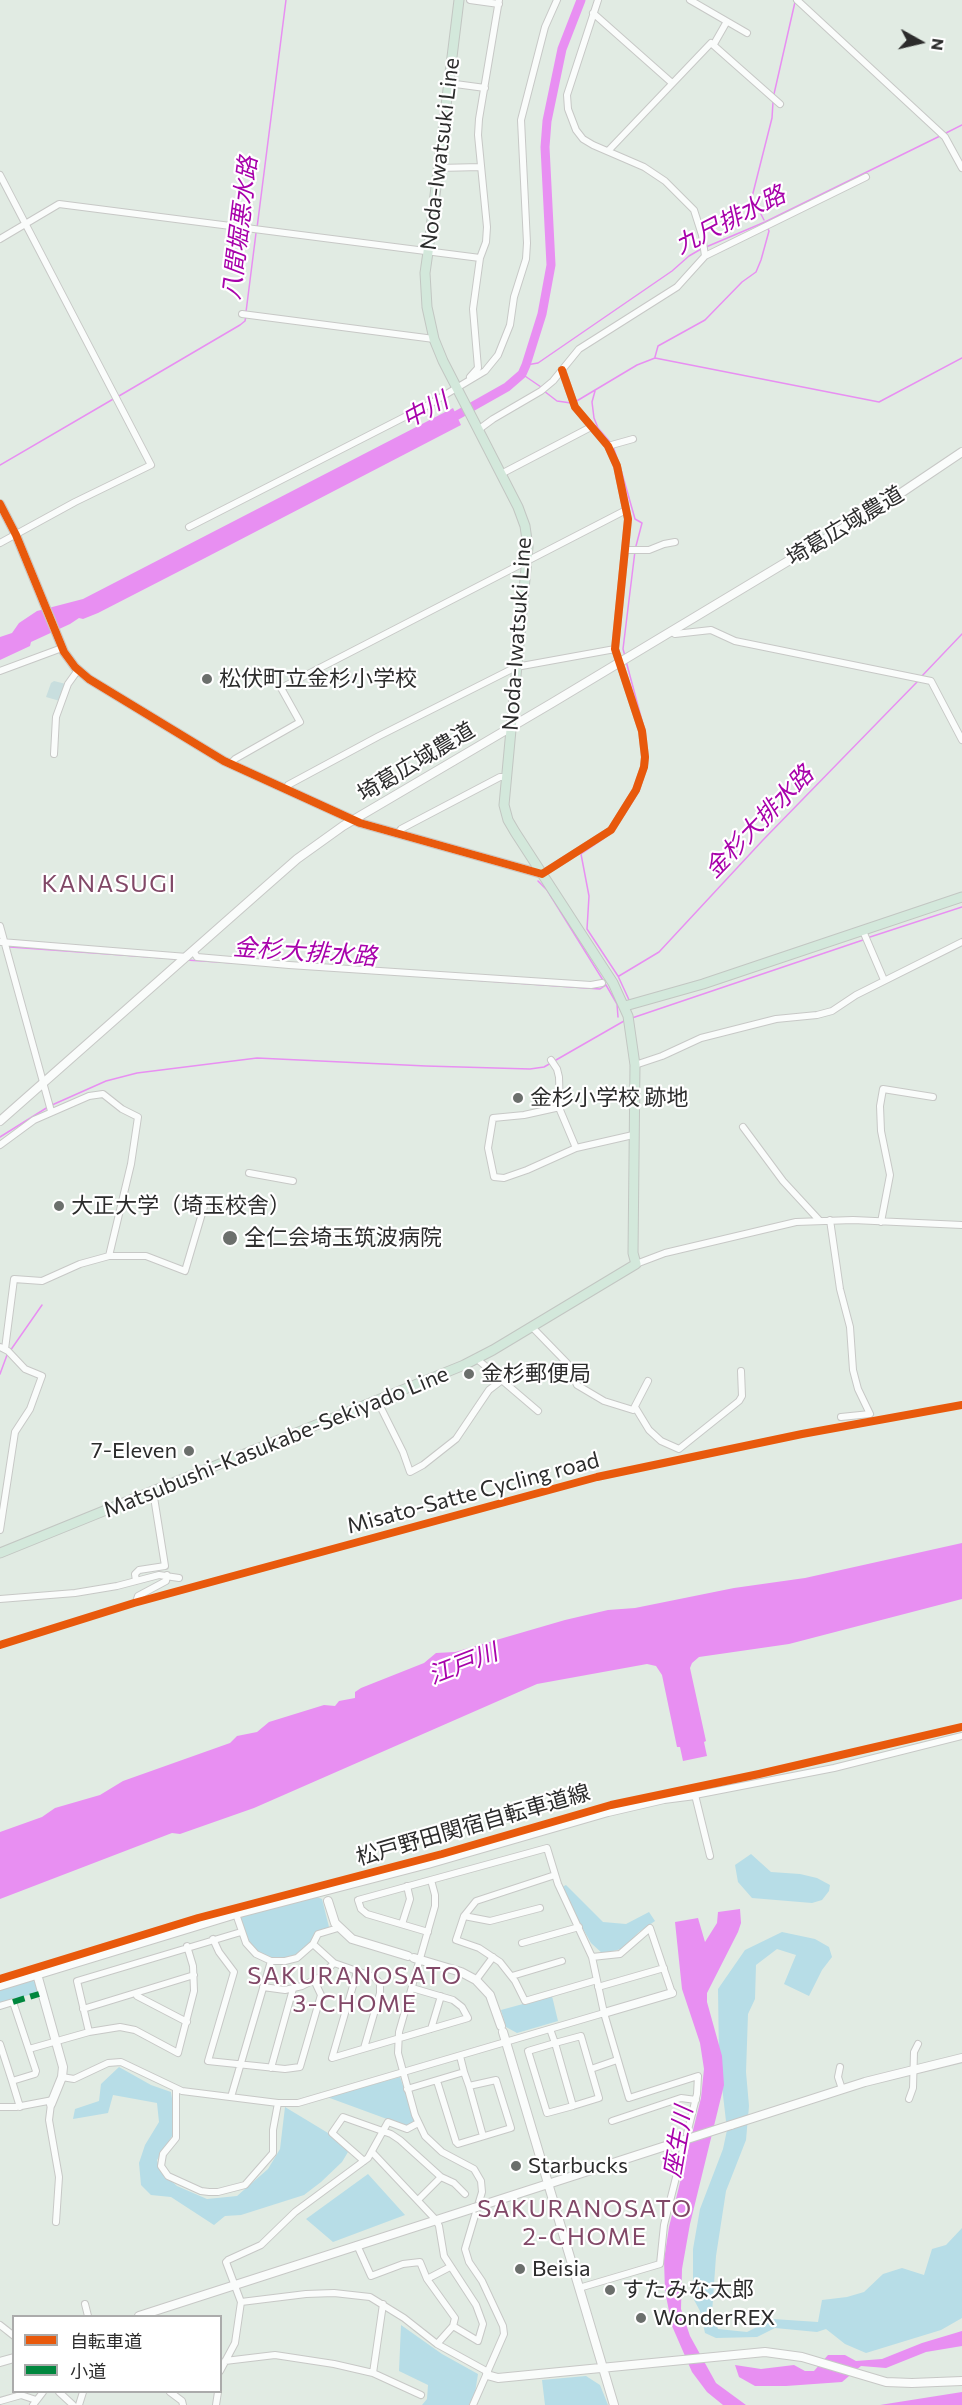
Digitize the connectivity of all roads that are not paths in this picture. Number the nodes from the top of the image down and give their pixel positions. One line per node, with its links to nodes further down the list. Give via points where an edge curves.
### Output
1 (459, 0): 12 (main road, Noda-Iwatsuki Line)
2 (470, 0): 7 (street)
3 (557, 0): 30 (street, via 545,27 521,120 527,243 510,325 498,355 485,371)
4 (598, 0): 8 (street)
5 (690, 0): 9 (street)
6 (797, 0): 19 (street, via 943,135)
7 (499, 2): 14 (street)
8 (594, 13): 13 (street); 16 (street, via 567,95 568,109 583,139)
9 (726, 23): 10 (street); 11 (street)
10 (747, 33)
11 (714, 44): 13 (street); 15 (street)
12 (448, 83): 14 (street); 18 (main road, Noda-Iwatsuki Line)
13 (672, 83): 16 (street)
14 (485, 88): 17 (street, via 479,119)
15 (780, 104)
16 (608, 151): 25 (street, via 644,167 694,210)
17 (481, 167): 18 (street); 26 (street, via 487,227)
18 (438, 168): 24 (main road, Noda-Iwatsuki Line)
19 (962, 168)
20 (0, 176): 22 (street)
21 (866, 177): 25 (street)
22 (26, 224): 23 (street); 24 (street, via 59,204); 40 (street, via 151,465)
23 (0, 239)
24 (428, 252): 26 (street); 28 (main road, Noda-Iwatsuki Line, via 426,291)
25 (705, 256): 29 (street, via 677,287 579,349)
26 (480, 258): 30 (street, via 473,309 478,368)
27 (242, 314): 28 (street)
28 (434, 339): 30 (main road, Noda-Iwatsuki Line)
29 (562, 370): 31 (street, via 574,407); 32 (street, via 541,391)
30 (458, 388): 32 (main road, Noda-Iwatsuki Line); 39 (street)
31 (591, 427): 34 (street); 36 (street)
32 (477, 428): 36 (main road, Noda-Iwatsuki Line)
33 (633, 439): 34 (street)
34 (608, 446): 38 (street, via 617,466)
35 (962, 452): 45 (street, 埼葛広域農道, via 898,495)
36 (501, 474): 44 (main road, Noda-Iwatsuki Line, via 525,526)
37 (0, 504): 40 (street)
38 (626, 510): 43 (street); 44 (street)
39 (189, 527)
40 (16, 535): 42 (street); 46 (street)
41 (675, 542): 43 (street, via 649,550)
42 (0, 543)
43 (625, 550): 47 (street)
44 (526, 562): 49 (main road, Noda-Iwatsuki Line); 55 (street, via 281,688 300,722)
45 (671, 631): 48 (street, 埼葛広域農道); 53 (street, via 675,634 711,630 735,641 931,681)
46 (62, 647): 50 (street); 51 (street)
47 (615, 649): 48 (street); 49 (street)
48 (619, 662): 52 (street, 埼葛広域農道); 60 (street, via 642,731 645,757 640,779 611,830)
49 (516, 668): 52 (main road, Noda-Iwatsuki Line); 57 (street, via 379,736 288,785)
50 (78, 670): 54 (street, via 56,717); 55 (street)
51 (0, 671)
52 (511, 727): 56 (main road, Noda-Iwatsuki Line); 58 (street, 埼葛広域農道)
53 (962, 740)
54 (54, 754)
55 (230, 764): 57 (street)
56 (505, 777): 59 (street); 60 (main road, Noda-Iwatsuki Line, via 508,820)
57 (286, 790): 58 (street)
58 (354, 820): 59 (street); 66 (street, 埼葛広域農道, via 297,859)
59 (397, 834): 60 (street)
60 (542, 874): 69 (main road, Noda-Iwatsuki Line, via 613,983)
61 (962, 897): 63 (main road)
62 (0, 926): 64 (street)
63 (863, 931): 67 (street); 69 (main road, via 703,984)
64 (2, 942): 66 (street); 72 (street)
65 (962, 942): 67 (street)
66 (190, 954): 68 (street, via 289,964); 72 (street, 埼葛広域農道)
67 (885, 980): 71 (street, via 832,1011 701,1038)
68 (602, 983)
69 (627, 1015): 71 (main road)
70 (552, 1063): 74 (street, via 559,1077)
71 (635, 1065): 78 (main road)
72 (42, 1084): 75 (street); 76 (street, 埼葛広域農道)
73 (933, 1097): 86 (street, via 883,1089 880,1131 890,1175)
74 (560, 1107): 80 (street); 80 (street, via 493,1118 488,1148 492,1172 498,1179 504,1178)
75 (50, 1108): 79 (street); 88 (street, via 103,1094 138,1117)
76 (0, 1121)
77 (743, 1127): 84 (street, via 783,1181)
78 (633, 1135): 80 (street); 89 (main road)
79 (0, 1145)
80 (576, 1148)
81 (249, 1173): 82 (street)
82 (293, 1180)
83 (206, 1200): 88 (street, via 185,1271 179,1273 146,1256)
84 (819, 1220): 85 (street); 89 (street, via 678,1249)
85 (830, 1220): 86 (street); 99 (street, via 850,1327 853,1370 870,1414)
86 (881, 1222): 87 (street)
87 (962, 1225)
88 (109, 1256): 91 (street, via 42,1281 14,1279)
89 (636, 1264): 90 (main road, Matsubushi-Kasukabe-Sekiyado Line)
90 (532, 1327): 92 (main road, Matsubushi-Kasukabe-Sekiyado Line); 97 (street, via 567,1363 581,1388 611,1404 633,1410)
91 (6, 1350): 101 (street, via 25,1368 42,1376 30,1409 15,1432)
92 (477, 1359): 94 (street); 96 (main road, Matsubushi-Kasukabe-Sekiyado Line)
93 (741, 1371): 97 (street, via 739,1401 677,1450 649,1430)
94 (502, 1380): 96 (street, via 489,1390 456,1438 410,1472); 98 (street)
95 (648, 1381): 97 (street)
96 (377, 1400): 100 (main road, Matsubushi-Kasukabe-Sekiyado Line)
97 (634, 1407)
98 (538, 1411)
99 (841, 1417)
100 (153, 1491): 102 (main road, Matsubushi-Kasukabe-Sekiyado Line); 105 (street, via 165,1566 139,1570)
101 (0, 1530)
102 (0, 1553)
103 (167, 1575): 104 (street); 105 (street); 107 (street, via 166,1581 138,1596)
104 (179, 1578)
105 (136, 1581): 106 (street, via 75,1593)
106 (0, 1599)
107 (136, 1602)
108 (962, 1736): 109 (street, via 834,1768)
109 (695, 1795): 110 (street); 114 (street, via 608,1812)
110 (710, 1856)
111 (555, 1875): 112 (street, via 547,1848); 117 (street, via 482,1898); 119 (street)
112 (431, 1880): 113 (street); 122 (street, via 436,1900)
113 (407, 1886): 118 (street, via 409,1902); 118 (street, via 358,1900 367,1914)
114 (326, 1896): 116 (street); 120 (street)
115 (540, 1908): 117 (street, via 490,1921)
116 (236, 1914): 121 (street); 135 (street)
117 (464, 1916): 127 (street, via 456,1940)
118 (402, 1924): 122 (street)
119 (579, 1927): 124 (street); 128 (street)
120 (338, 1928): 125 (street, via 318,1934); 129 (street, via 356,1941)
121 (241, 1932): 123 (street); 130 (street, via 250,1949)
122 (428, 1932): 129 (street)
123 (213, 1939): 126 (street); 166 (street, via 234,1972 208,2061)
124 (522, 1943)
125 (313, 1944): 130 (street, via 291,1960); 132 (street)
126 (187, 1946): 136 (street); 149 (street, via 77,1981)
127 (493, 1957): 137 (street); 139 (street)
128 (592, 1957): 133 (street, via 620,1953 650,1928); 140 (street)
129 (414, 1958): 139 (street); 143 (street)
130 (271, 1961): 142 (street)
131 (562, 1961): 137 (street)
132 (334, 1963): 134 (street); 138 (street)
133 (664, 1968): 140 (street); 146 (street)
134 (357, 1972): 161 (street, via 374,1977 381,1986); 161 (street, via 332,2058)
135 (37, 1974): 141 (street); 156 (street)
136 (194, 1975): 145 (street); 151 (street)
137 (512, 1976): 140 (street, via 525,2001)
138 (314, 1980): 144 (street); 168 (street, via 321,1995 301,2065 295,2069)
139 (476, 1980): 157 (street, via 490,1995)
140 (597, 1983): 150 (street)
141 (0, 1986)
142 (263, 1988): 144 (street); 166 (street)
143 (412, 1988): 147 (street); 155 (street)
144 (293, 1989): 168 (street)
145 (136, 1993): 149 (street); 151 (street)
146 (672, 1993): 150 (street)
147 (441, 1996): 152 (street); 152 (street, via 462,2007 468,2018)
148 (0, 2006): 162 (street, via 13,2002)
149 (83, 2009): 154 (street)
150 (604, 2013): 153 (street); 165 (street)
151 (187, 2022): 154 (street, via 178,2053 127,2028)
152 (431, 2029): 155 (street)
153 (550, 2029): 157 (street); 158 (street)
154 (89, 2032): 156 (street)
155 (398, 2038): 161 (street); 171 (street)
156 (55, 2042): 162 (street); 173 (street)
157 (506, 2043): 163 (street); 197 (street)
158 (555, 2043): 169 (street, via 581,2036); 186 (street); 186 (street, via 528,2051 547,2114)
159 (0, 2044): 175 (street)
160 (918, 2044): 170 (street)
161 (364, 2048)
162 (29, 2049): 175 (street, via 35,2074)
163 (460, 2056): 171 (street); 172 (street)
164 (962, 2058): 170 (street)
165 (617, 2060): 169 (street); 183 (street, via 629,2098 699,2076)
166 (240, 2064): 168 (street); 180 (street)
167 (840, 2067): 178 (street)
168 (271, 2068)
169 (591, 2069): 186 (street, via 599,2098)
170 (914, 2069): 178 (street); 182 (street)
171 (402, 2072): 177 (street); 185 (street, via 303,2102)
172 (464, 2072): 174 (street); 176 (street)
173 (62, 2077): 179 (street, via 74,2079 108,2063 121,2062); 184 (street)
174 (437, 2080): 177 (street); 193 (street, via 456,2142)
175 (12, 2081): 189 (street)
176 (469, 2086): 193 (street); 193 (street, via 496,2080 511,2128)
177 (407, 2089): 191 (street)
178 (842, 2089): 181 (street)
179 (176, 2090): 180 (street); 185 (street, via 176,2138 163,2154 162,2166 168,2176 201,2191 218,2192 245,2185 273,2153)
180 (231, 2097): 185 (street)
181 (819, 2097): 187 (street); 197 (street, bridge)
182 (909, 2099)
183 (696, 2100): 190 (street, via 681,2098); 206 (street, via 664,2225 660,2264)
184 (52, 2102): 189 (street, via 49,2099); 201 (street, via 49,2120 59,2177)
185 (279, 2103)
186 (573, 2106)
187 (820, 2106)
188 (0, 2107): 189 (street)
189 (20, 2107)
190 (612, 2121)
191 (418, 2123): 192 (street, via 407,2128 388,2122); 220 (street, via 436,2147 474,2169 482,2181 465,2248 503,2326 504,2338)
192 (383, 2131): 194 (street); 195 (street, via 343,2117 332,2133); 196 (street, via 407,2145)
193 (483, 2136)
194 (372, 2152): 195 (street); 199 (street)
195 (364, 2161): 205 (street, via 295,2212 261,2245 228,2260)
196 (441, 2177): 198 (street, via 454,2182); 199 (street)
197 (548, 2184): 200 (street, bridge); 206 (street)
198 (465, 2194)
199 (418, 2200): 200 (street)
200 (435, 2220): 202 (street); 203 (street)
201 (56, 2222)
202 (357, 2245): 204 (street, via 371,2277 403,2264 420,2262); 205 (street)
203 (450, 2267): 204 (street); 213 (street, via 472,2299 483,2324 478,2341)
204 (427, 2279): 213 (street, via 455,2318)
205 (235, 2285): 207 (street); 211 (street)
206 (579, 2288): 217 (street)
207 (241, 2302): 209 (street, via 334,2294 370,2297); 216 (street, via 234,2343)
208 (85, 2304): 210 (street)
209 (383, 2304): 215 (street); 219 (street)
210 (88, 2315)
211 (142, 2315)
212 (0, 2325): 214 (street)
213 (453, 2326): 215 (street)
214 (12, 2334)
215 (437, 2344): 220 (street)
216 (225, 2361): 218 (street); 219 (street, via 274,2355)
217 (603, 2367): 220 (street, via 498,2378); 221 (street, via 776,2353 878,2380 912,2384); 230 (street)
218 (222, 2368)
219 (373, 2373): 224 (street)
220 (488, 2374): 229 (street)
221 (962, 2381)
222 (61, 2393): 227 (street)
223 (172, 2393): 228 (street)
224 (422, 2395)
225 (0, 2401): 226 (street, via 21,2395)
226 (35, 2402)
227 (73, 2405)
228 (183, 2405)
229 (473, 2405)
230 (614, 2405)

